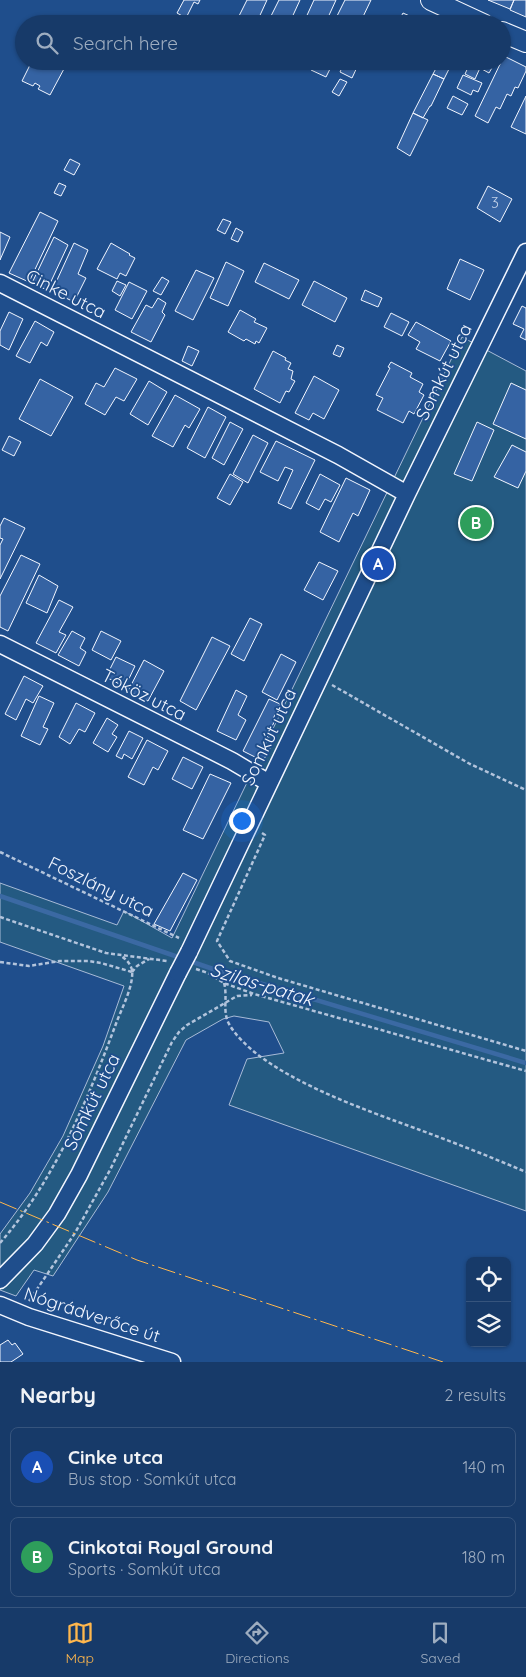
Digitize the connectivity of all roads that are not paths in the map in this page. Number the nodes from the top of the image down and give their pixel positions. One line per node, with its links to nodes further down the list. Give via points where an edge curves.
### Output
1 (431, 0): 2 (main road)
2 (464, 15)
3 (511, 36): 4 (main road)
4 (526, 42)
5 (526, 252): 7 (street, Somkút utca)
6 (0, 283): 7 (street, Cinke utca, via 338,455)
7 (407, 494): 9 (street, Somkút utca)
8 (0, 644): 9 (street, Tóköz utca, via 232,761)
9 (269, 783): 10 (street, Somkút utca, bridge, via 190,948 174,967 79,1175 35,1244)
10 (0, 1280)
11 (0, 1305): 12 (street, Nógrádverőce út, via 19,1314)
12 (172, 1362)

